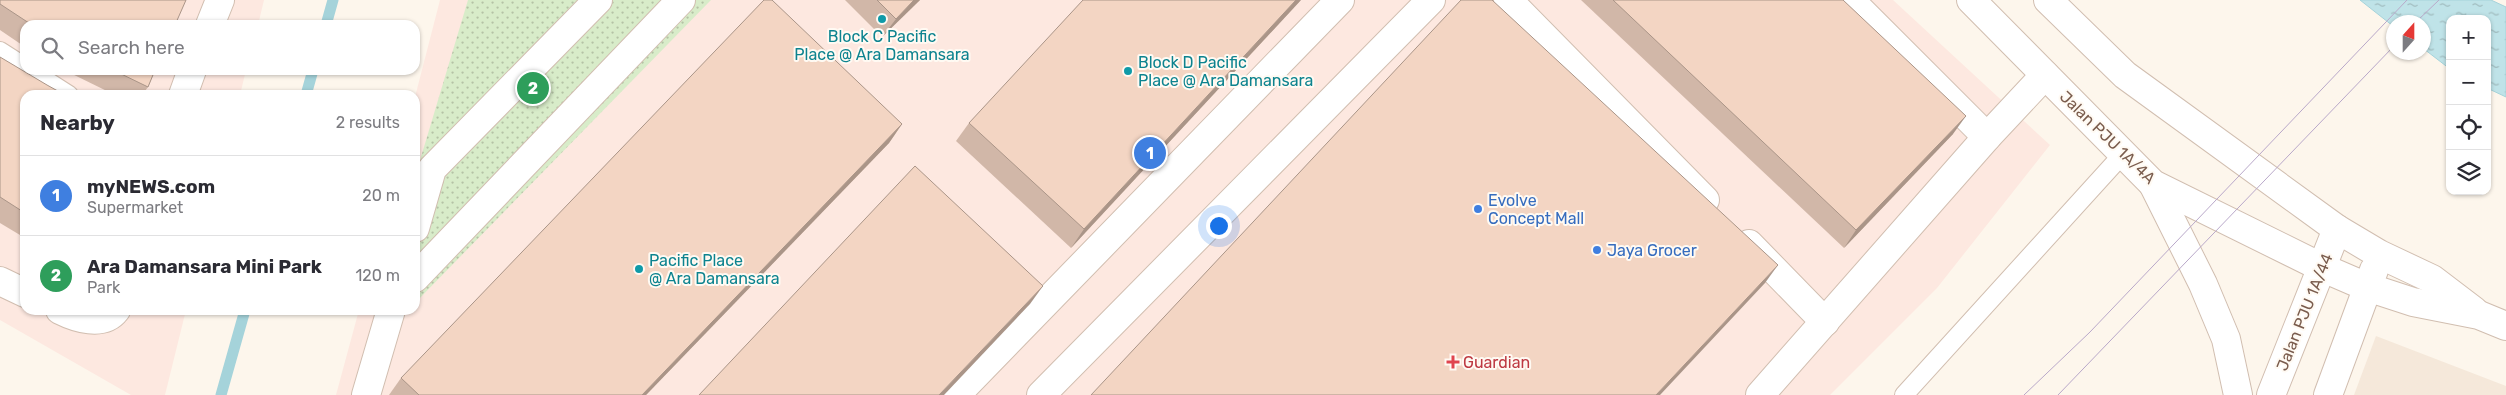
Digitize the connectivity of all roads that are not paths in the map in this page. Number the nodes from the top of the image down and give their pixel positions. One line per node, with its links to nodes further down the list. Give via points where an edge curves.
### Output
1 (220, 0): 10 (street)
2 (598, 0): 21 (street, via 432,169)
3 (681, 0): 25 (street)
4 (1340, 0): 38 (street)
5 (1431, 0): 39 (street)
6 (1508, 0): 35 (street)
7 (1850, 0): 18 (street)
8 (1971, 0): 15 (street, Jalan PJU 1A/4A)
9 (2048, 0): 22 (street, via 2125,76)
10 (212, 20)
11 (0, 51): 12 (lane)
12 (20, 64)
13 (38, 75): 16 (lane)
14 (190, 75): 17 (street)
15 (2045, 76): 18 (street); 19 (street, Jalan PJU 1A/4A)
16 (61, 90)
17 (185, 90)
18 (1987, 137): 35 (street)
19 (2122, 155): 20 (street, Jalan PJU 1A/4A); 41 (lane)
20 (2153, 184): 24 (street, Jalan PJU 1A/4A); 42 (street, via 2203,284 2226,339)
21 (420, 211)
22 (2337, 229): 23 (street); 24 (street, Jalan PJU 1A/44)
23 (2379, 254): 27 (street); 33 (street, via 2432,279)
24 (2323, 268): 27 (street, Jalan PJU 1A/4A); 43 (street, Jalan PJU 1A/44)
25 (420, 273)
26 (0, 281): 28 (street)
27 (2367, 287): 29 (street); 34 (street)
28 (20, 291)
29 (2412, 302): 33 (street); 34 (street, via 2378,307)
30 (70, 315): 31 (street, via 98,320)
31 (107, 315)
32 (390, 315): 37 (street)
33 (2479, 315): 36 (street)
34 (2355, 320): 44 (street)
35 (1825, 322): 40 (street)
36 (2506, 326)
37 (366, 395)
38 (956, 395)
39 (1041, 395)
40 (1760, 395)
41 (1904, 395)
42 (2238, 395)
43 (2271, 395)
44 (2328, 395)

